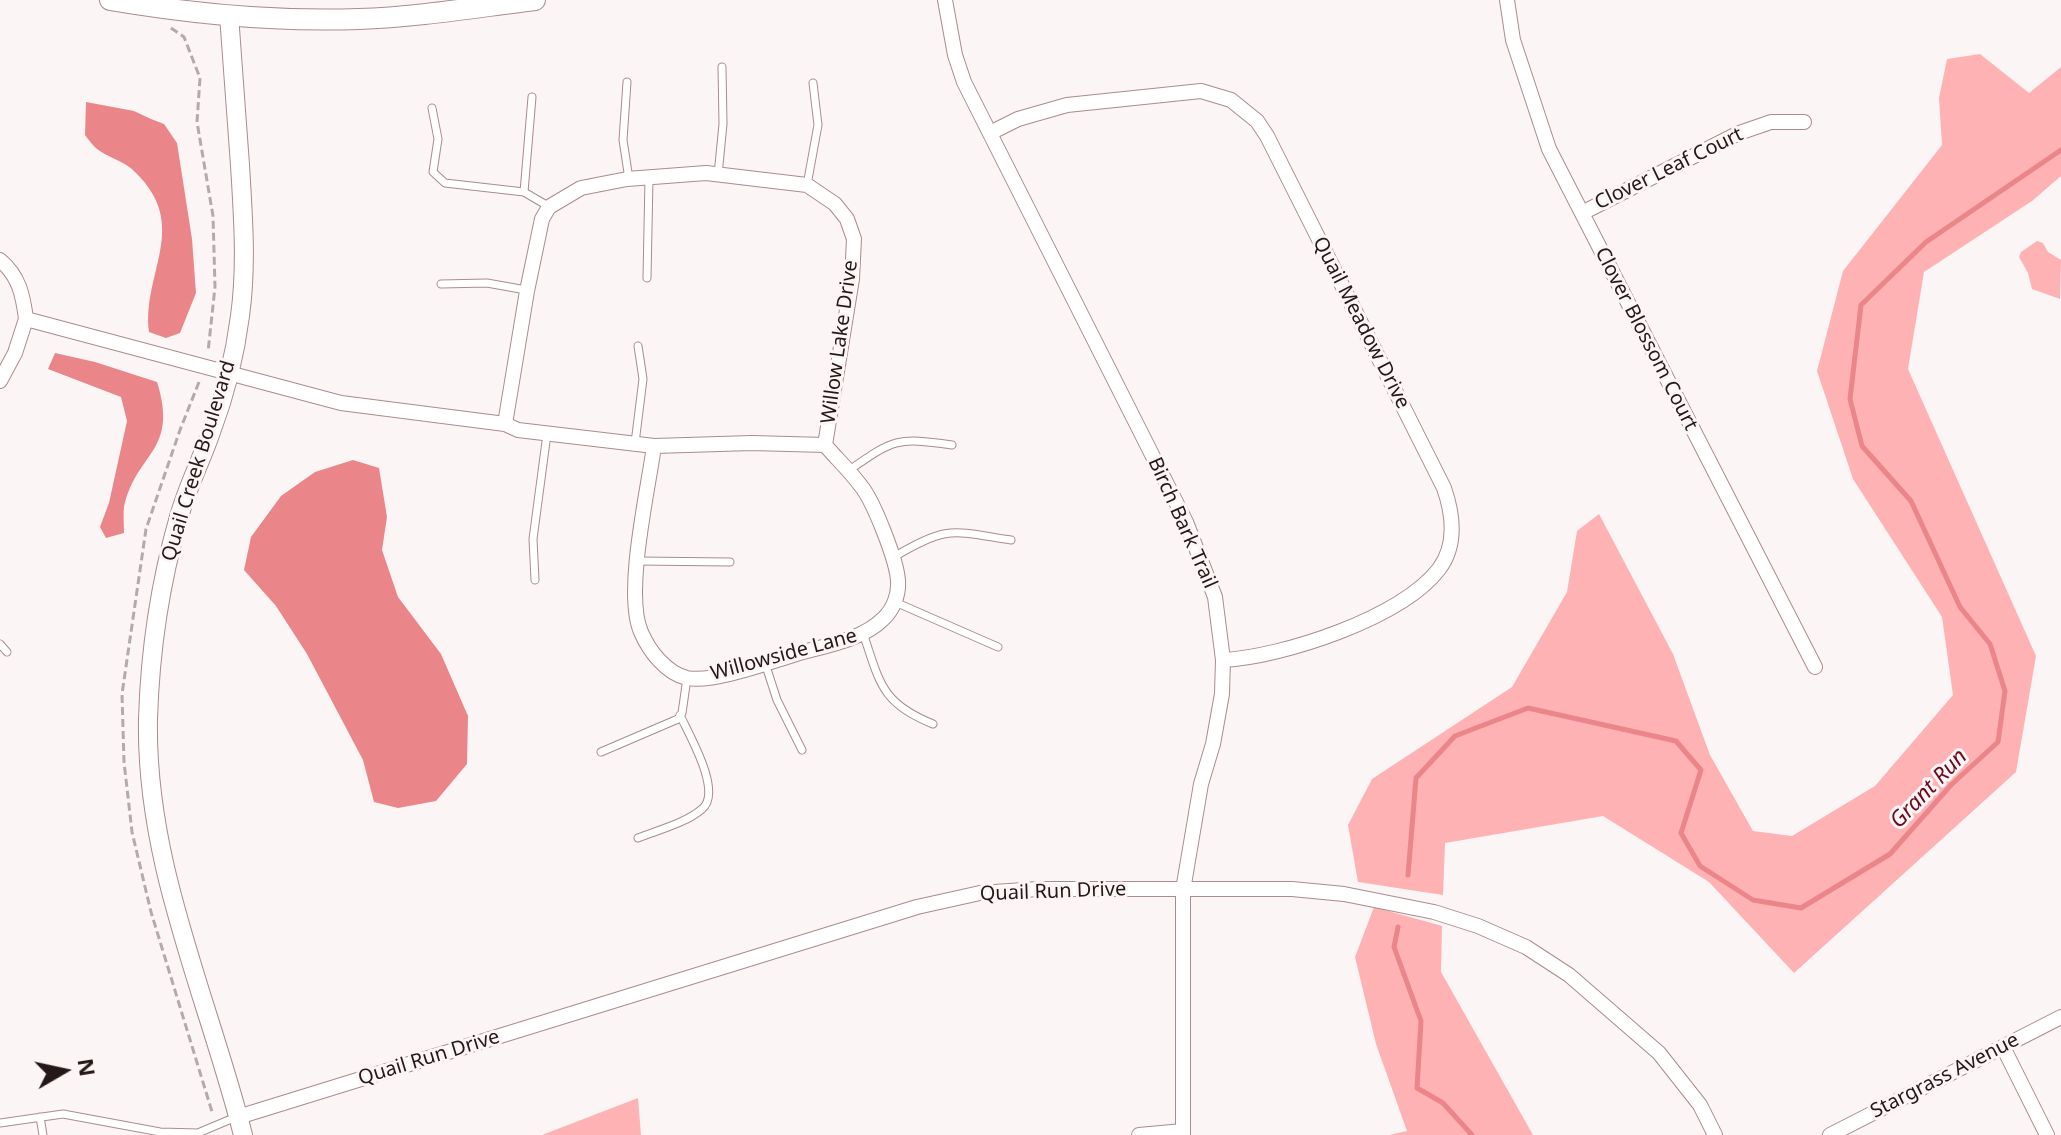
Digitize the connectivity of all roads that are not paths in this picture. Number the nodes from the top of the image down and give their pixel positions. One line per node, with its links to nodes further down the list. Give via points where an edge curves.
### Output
1 (110, 0): 6 (main road, via 172,11)
2 (535, 0): 5 (main road)
3 (945, 0): 13 (street, Birch Bark Trail, via 964,82)
4 (1507, 0): 20 (street, Clover Blossom Court, via 1513,40 1549,149)
5 (491, 2): 6 (main road, via 323,20)
6 (231, 7): 27 (street, Quail Creek Boulevard, via 245,253)
7 (722, 67): 14 (lane)
8 (627, 82): 16 (lane, via 623,140)
9 (813, 83): 17 (lane, via 818,125)
10 (532, 97): 18 (lane)
11 (432, 108): 18 (lane, via 438,179)
12 (1804, 122): 20 (street, Clover Leaf Court, via 1771,122 1739,133)
13 (990, 133): 46 (street, Birch Bark Trail, via 1186,522 1215,597); 46 (street, Quail Meadow Drive, via 1043,110 1184,91 1217,95 1246,110 1267,136 1444,488 1451,508 1449,548 1439,569 1408,598 1330,637 1252,658)
14 (718, 175): 15 (street); 17 (street)
15 (649, 178): 16 (street); 22 (lane)
16 (629, 179): 19 (street, via 581,188)
17 (807, 185): 32 (street, Willow Lake Drive, via 835,204 854,239)
18 (524, 192): 19 (lane)
19 (549, 207): 24 (street)
20 (1582, 213): 48 (street, Clover Blossom Court)
21 (0, 260): 25 (street, via 16,278)
22 (647, 278)
23 (441, 284): 24 (lane, via 487,283)
24 (527, 291): 29 (street)
25 (26, 319): 27 (street, Willow Lake Drive); 28 (street)
26 (638, 346): 31 (lane, via 643,379)
27 (229, 373): 29 (street, Willow Lake Drive, via 341,403); 60 (street, Quail Creek Boulevard, via 163,578 148,720 158,840)
28 (0, 381)
29 (505, 424): 30 (street, Willow Lake Drive)
30 (547, 434): 31 (street, Willow Lake Drive); 40 (lane, via 532,549)
31 (635, 445): 34 (street, Willow Lake Drive)
32 (825, 445): 34 (street, Willow Lake Drive); 35 (street)
33 (952, 445): 35 (lane, via 904,440 887,444)
34 (654, 446): 38 (street, Willowside Lane)
35 (848, 471): 37 (street, via 863,488)
36 (1011, 540): 37 (lane, via 953,531)
37 (892, 558): 41 (street, via 898,580)
38 (638, 561): 39 (lane); 49 (street, Willowside Lane, via 635,600 640,630 652,652)
39 (730, 562)
40 (535, 580)
41 (895, 602): 42 (street, Willowside Lane, via 885,618); 44 (lane)
42 (863, 633): 47 (street, Willowside Lane); 51 (lane, via 878,677 896,705)
43 (0, 644): 45 (lane)
44 (998, 647)
45 (7, 652)
46 (1223, 660): 55 (street, Birch Bark Trail, via 1222,694)
47 (765, 663): 49 (street, Willowside Lane); 52 (lane)
48 (1815, 667)
49 (687, 678): 50 (lane)
50 (680, 715): 53 (lane); 54 (lane, via 707,777 709,799 705,808)
51 (933, 724)
52 (802, 750)
53 (601, 752)
54 (638, 838)
55 (1183, 890): 60 (street, Quail Run Drive, via 1038,889 980,893 917,907); 61 (street, Birch Bark Trail); 64 (street, Quail Run Drive, via 1344,894 1434,912 1526,947 1569,975 1659,1053 1700,1105)
56 (2061, 1017): 57 (street, Stargrass Avenue)
57 (2003, 1047): 65 (street, Stargrass Avenue); 66 (street)
58 (40, 1117): 59 (lane); 60 (lane, via 63,1114 160,1132); 62 (lane)
59 (0, 1123)
60 (241, 1126)
61 (1183, 1133): 63 (street)
62 (43, 1135)
63 (1139, 1135)
64 (1715, 1135)
65 (1830, 1135)
66 (2047, 1135)

